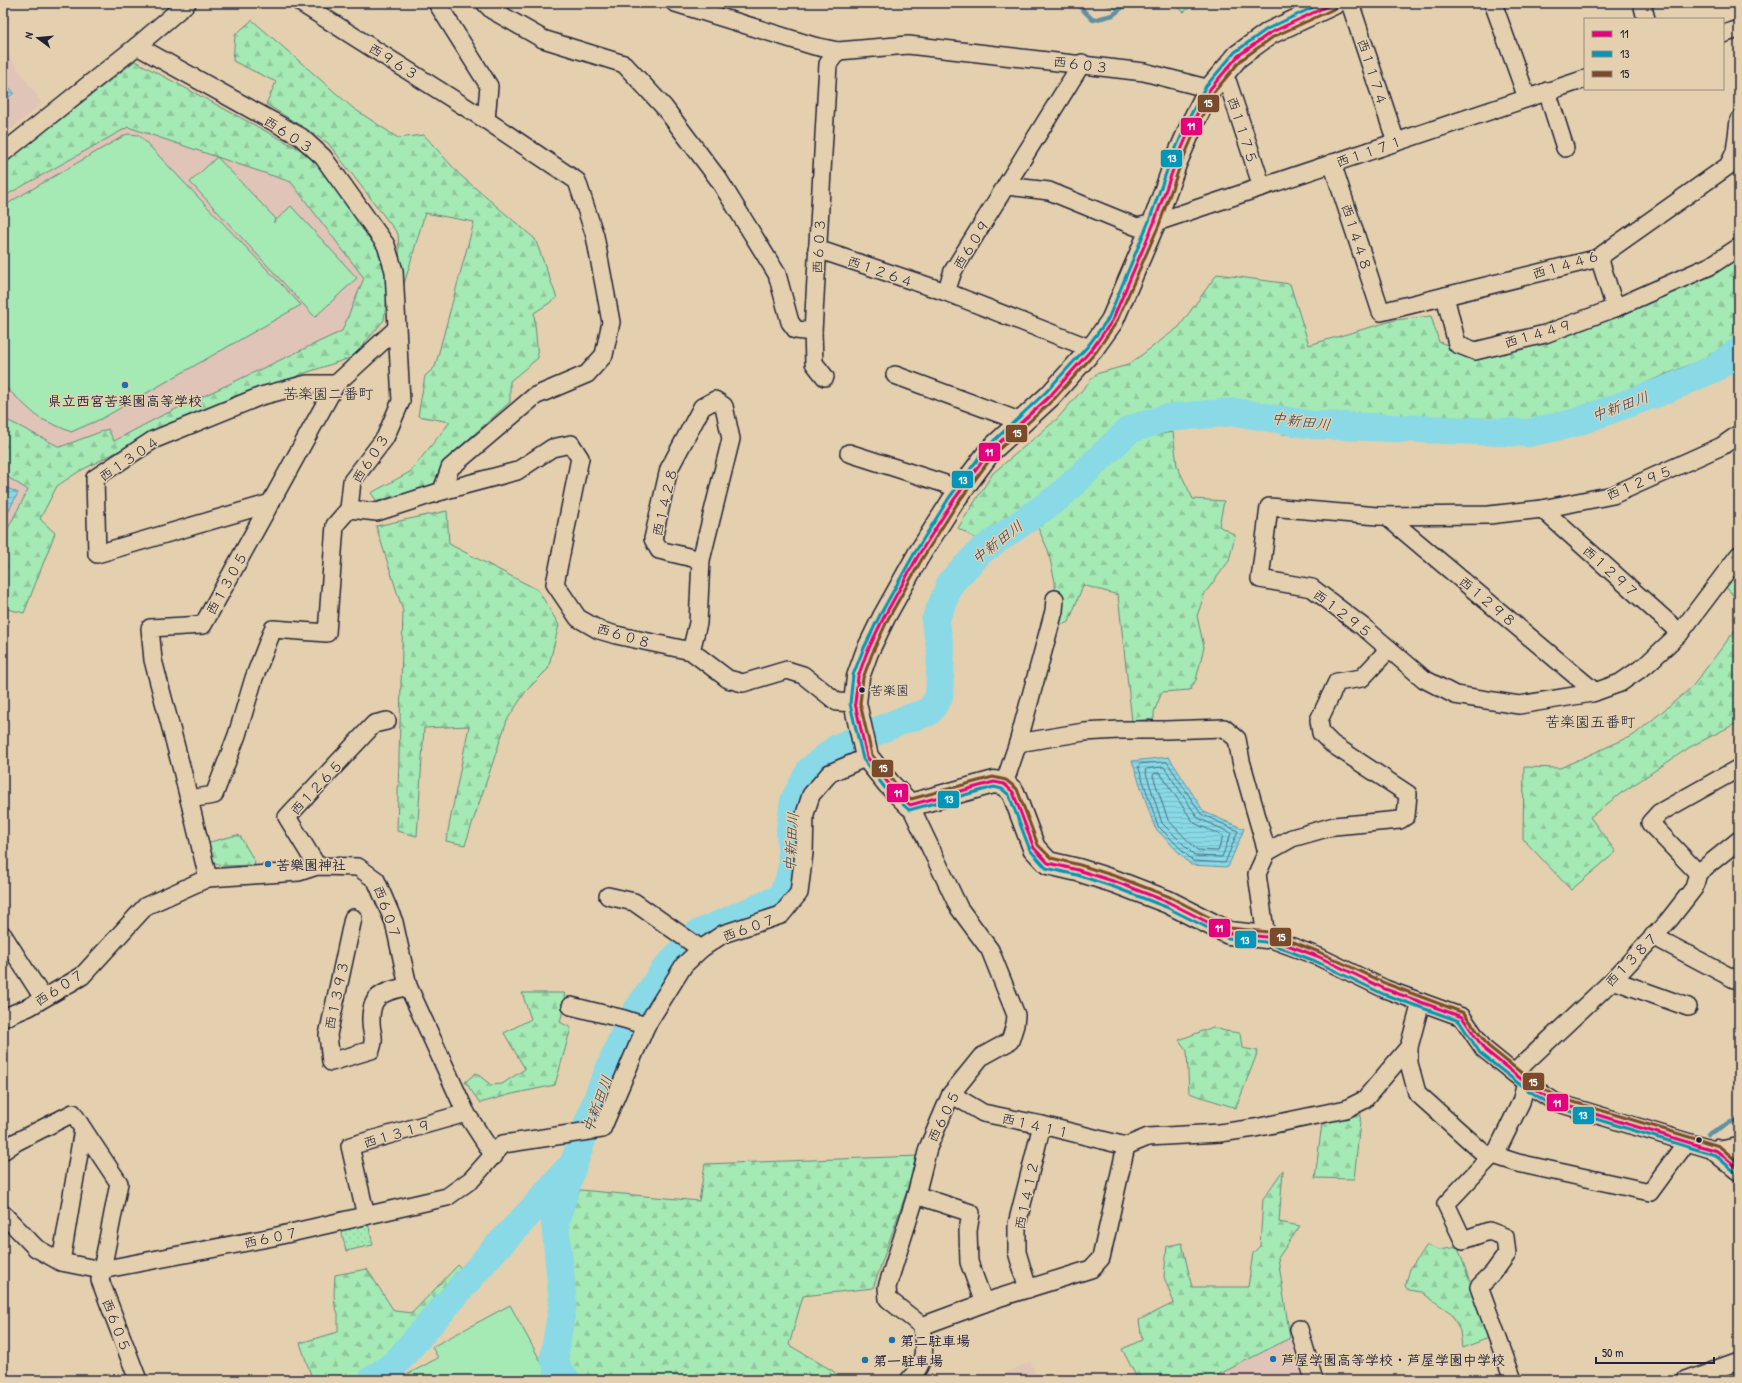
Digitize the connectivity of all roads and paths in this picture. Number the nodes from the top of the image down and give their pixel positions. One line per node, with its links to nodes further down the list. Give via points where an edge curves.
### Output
1 (187, 3): 13 (street)
2 (301, 3): 20 (street, 西９６３)
3 (437, 3): 20 (street, via 489,86)
4 (485, 3): 37 (street, via 492,10 543,39 624,64 664,107 719,180 776,274 790,322 796,330)
5 (675, 3): 14 (street)
6 (1334, 3): 17 (street, via 1270,33 1238,56)
7 (1350, 3): 22 (street, 西１１７４)
8 (1493, 3): 19 (street)
9 (1642, 3): 10 (street)
10 (1646, 18)
11 (1739, 29): 12 (street)
12 (1724, 34)
13 (137, 46): 24 (street); 36 (street, 西６０３, via 301,137 324,157 386,245 394,271)
14 (838, 51): 15 (street, 西６０３, via 908,45); 30 (street, 西６０３, via 828,64)
15 (1082, 63): 17 (street, 西６０３); 26 (street, 西６０９)
16 (1584, 79): 18 (street, 西１１７１)
17 (1215, 82): 27 (street, 西１１７５, via 1228,83); 28 (street, via 1194,120)
18 (1548, 91): 19 (street, 西１１７１); 23 (street)
19 (1527, 98): 22 (street, 西１１７１)
20 (486, 120): 46 (street, via 577,181 595,236 611,322 604,355 588,374 535,396 450,468)
21 (1739, 120): 31 (street, 西１４４６, via 1735,152 1728,166)
22 (1396, 142): 25 (street, 西１１７１)
23 (1565, 148)
24 (3, 154)
25 (1332, 163): 27 (street, 西１１７１); 35 (street, 西１４４８)
26 (1007, 186): 28 (street, 西１１７１, via 1049,191 1137,227); 32 (street, 西６０９, via 953,271)
27 (1262, 187): 28 (street, 西１１７１)
28 (1154, 223): 38 (street, via 1112,321)
29 (1739, 247): 34 (street, via 1710,266)
30 (817, 249): 32 (street, 西１２６４); 37 (street, 西６０３)
31 (1599, 257): 33 (street, 西１４４６); 34 (street)
32 (946, 292): 38 (street)
33 (1445, 296): 34 (street, 西１４４９, via 1458,344 1475,351 1545,334); 35 (street, 西１４４６)
34 (1615, 308)
35 (1382, 312)
36 (396, 329): 41 (street, 西１３０５); 48 (street, 西６０３, via 401,402 385,438 352,481)
37 (813, 332): 40 (street, 西６０３, via 814,362)
38 (1092, 349): 42 (street, via 1050,396)
39 (895, 375): 42 (street)
40 (825, 377)
41 (336, 384): 47 (street, 西１３０５); 47 (street, 西１３０４, via 307,384 261,396 153,440 95,478 97,554)
42 (1022, 422): 45 (street, via 990,451)
43 (1739, 434): 49 (street, 西１２９５, via 1722,446 1613,495)
44 (849, 453): 45 (street)
45 (962, 489): 58 (street, via 918,556 884,617 858,677)
46 (442, 490): 48 (street, via 377,512); 56 (street, 西６０８, via 517,471 552,448 571,444 580,458 555,584 578,618 599,630)
47 (271, 502): 64 (street, 西１３０５, via 203,625 150,628 153,660)
48 (349, 509): 64 (street, via 335,525 327,633 274,629 254,678 237,735 214,795)
49 (1542, 510): 50 (street, 西１２９５, via 1489,515); 54 (street, 西１２９７)
50 (1378, 516): 55 (street, 西１２９５, via 1269,507 1260,579 1312,588); 57 (street, 西１２９８, via 1386,516)
51 (1739, 555): 54 (street, 西１２９５)
52 (701, 560): 52 (street, 西１４２８, via 731,440 724,406 715,400 702,406 669,469 653,539 659,550); 56 (street, 西１４２８, via 698,623)
53 (1055, 599): 60 (street, via 1054,611)
54 (1680, 633): 57 (street, 西１２９５, via 1646,665 1626,679)
55 (1389, 649): 57 (street, 西１２９５, via 1424,679 1455,695 1519,705); 67 (street, via 1362,678 1337,682 1319,720 1321,733 1332,744 1408,794 1406,816 1400,820 1334,826 1292,838)
56 (691, 651): 58 (street, 西６０８, via 728,679 743,682 787,670 803,675 837,702)
57 (1595, 692)
58 (855, 703): 61 (street)
59 (387, 721): 68 (street, 西１２６５, via 374,724 287,817)
60 (1018, 743): 63 (street); 67 (street, via 1084,732 1224,728 1237,739)
61 (863, 744): 65 (street, via 889,784); 76 (street, 西６０７, via 830,773 811,795 805,814 799,893 781,915)
62 (1739, 768): 69 (street, via 1659,813 1650,822)
63 (1004, 784): 65 (street, via 994,782); 75 (street, via 1013,792 1034,848 1048,863 1116,882 1168,902 1229,933)
64 (189, 799): 70 (street, 西１３０５)
65 (910, 805): 88 (street, 西６０５, via 959,908 990,950 1016,1015 1010,1040 981,1057)
66 (1739, 840): 69 (street)
67 (1268, 852): 75 (street, via 1258,874)
68 (317, 866): 70 (street, 西６０７, via 300,872); 79 (street, 西６０７, via 358,867 376,880 394,922)
69 (1698, 873): 74 (street, 西１３８７, via 1694,888)
70 (208, 878): 80 (street, 西６０７, via 146,906 82,976)
71 (608, 896): 76 (street, via 634,902)
72 (353, 918): 79 (street, 西１３９３, via 328,1035 331,1062 371,1050 375,1039 371,1023 373,1003 384,992)
73 (3, 935): 80 (street)
74 (1653, 936): 77 (street); 78 (street, 西１３８７)
75 (1266, 937): 81 (street, via 1317,956)
76 (693, 943): 85 (street, 西６０７, via 684,965)
77 (1734, 979)
78 (1613, 980): 83 (street); 87 (street, 西１３８７)
79 (408, 986): 89 (street, 西６０７)
80 (43, 998): 84 (street, 西６０７)
81 (1421, 1002): 86 (street); 87 (street, via 1462,1017 1484,1049)
82 (571, 1006): 85 (street)
83 (1688, 1007)
84 (3, 1018)
85 (636, 1023): 97 (street, 西６０７, via 602,1129 503,1144)
86 (1409, 1047): 93 (street, via 1364,1100 1346,1109 1220,1133 1148,1137); 98 (street, via 1409,1063 1417,1093)
87 (1520, 1078): 92 (street, via 1555,1102); 98 (street, via 1521,1102 1498,1149)
88 (951, 1094): 90 (street, 西１４１１, via 983,1113); 100 (street, 西６０５, via 928,1148)
89 (466, 1113): 97 (street, 西６０７); 102 (street, 西１３１９, via 350,1146)
90 (1042, 1125): 93 (street, 西１４１１); 105 (street, 西１４１２, via 1017,1224 1018,1252)
91 (83, 1129): 95 (street, 西６０５, via 73,1113); 103 (street); 104 (street, 西６０５, via 119,1183)
92 (1686, 1143): 96 (street); 98 (street, via 1650,1192)
93 (1126, 1146): 105 (street, via 1101,1258 1091,1269)
94 (1739, 1146): 96 (street)
95 (3, 1151)
96 (1717, 1151): 99 (street)
97 (494, 1156): 102 (street, 西６０７, via 472,1179 447,1197)
98 (1491, 1156): 113 (street, via 1446,1204 1463,1240 1489,1231 1505,1237 1507,1254 1479,1287)
99 (1739, 1169)
100 (916, 1195): 106 (street, via 971,1213 968,1231 969,1262); 107 (street, 西６０５, via 887,1288 888,1299)
101 (3, 1214): 103 (street, 西６０７, via 36,1248)
102 (366, 1216): 104 (street, 西６０７, via 273,1237)
103 (61, 1262): 104 (street, 西６０７)
104 (101, 1270): 110 (street, 西６０５, via 100,1280)
105 (1028, 1288): 106 (street)
106 (984, 1303): 107 (street)
107 (922, 1326): 111 (street, via 924,1349 919,1370)
108 (1299, 1329): 112 (street)
109 (1739, 1361): 114 (street)
110 (138, 1380)
111 (909, 1380)
112 (1314, 1380)
113 (1513, 1380)
114 (1686, 1380)

